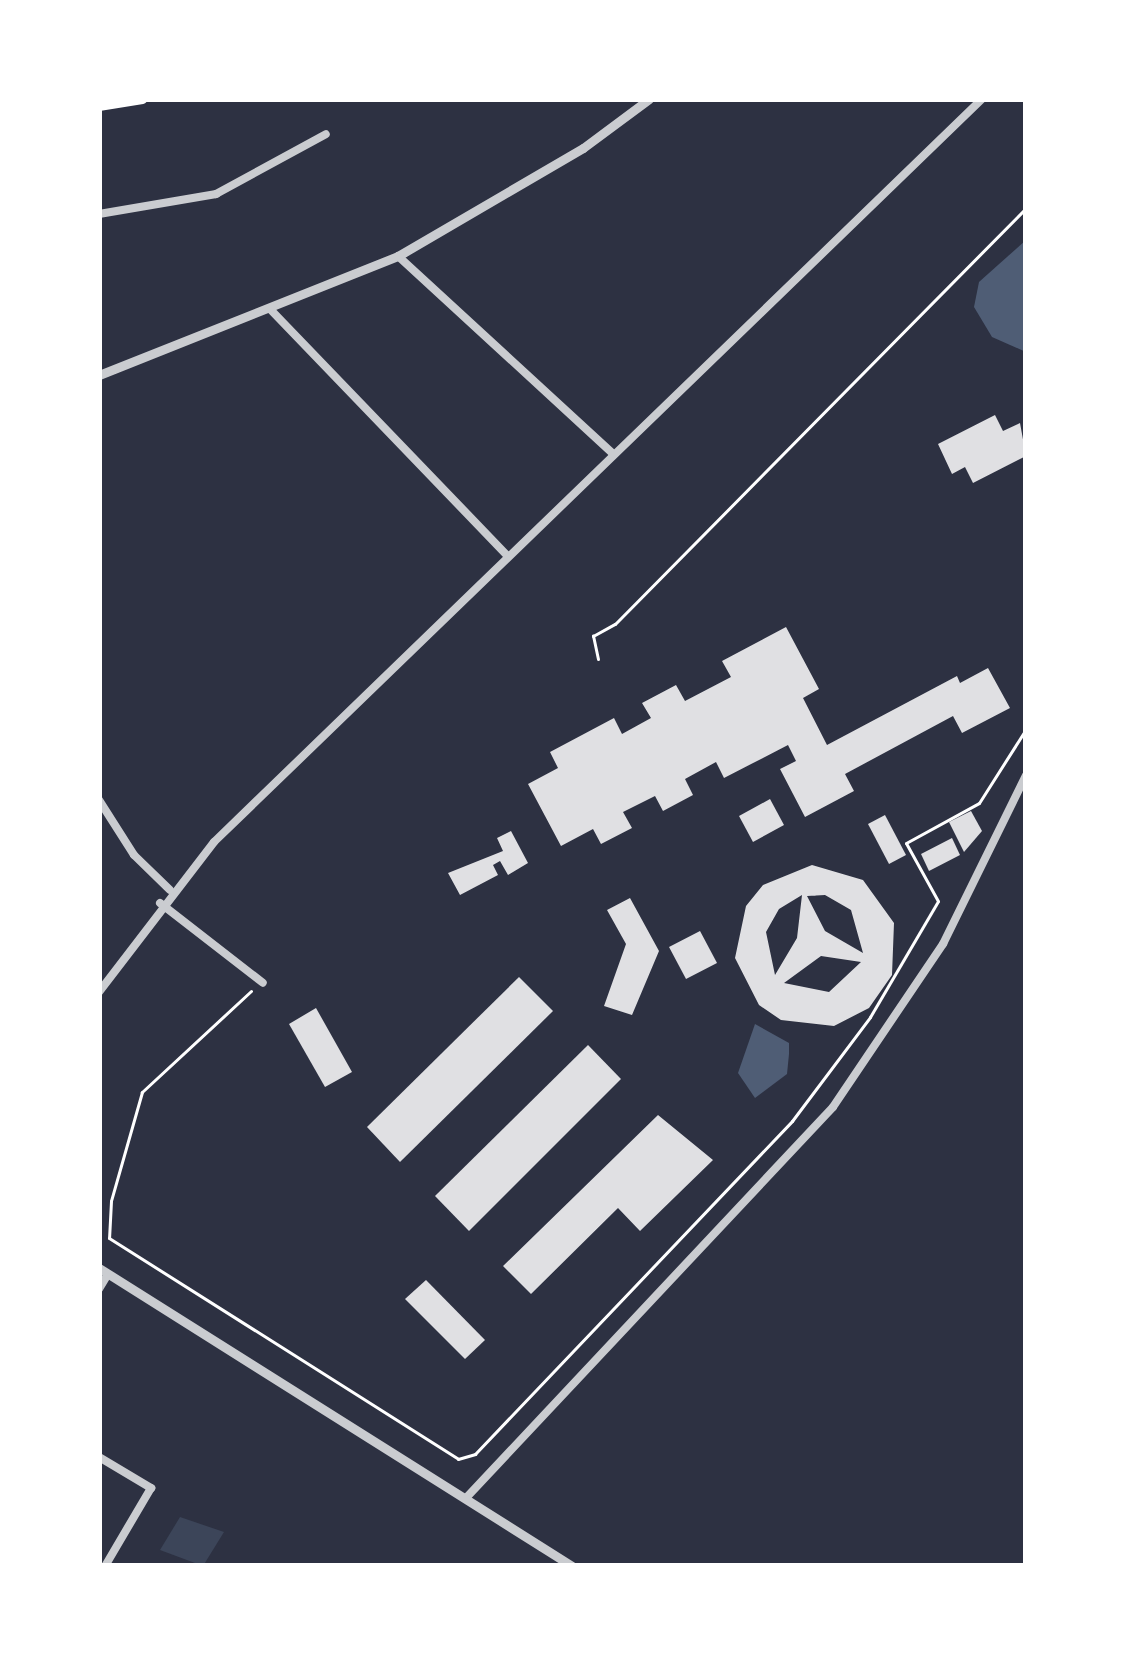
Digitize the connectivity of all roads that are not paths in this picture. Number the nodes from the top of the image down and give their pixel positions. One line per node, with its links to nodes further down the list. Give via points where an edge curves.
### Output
1 (142, 99): 4 (main road)
2 (649, 99): 7 (street, via 583,148)
3 (982, 99): 10 (street)
4 (99, 106)
5 (326, 134): 6 (street, via 216,194)
6 (99, 214)
7 (398, 256): 8 (street); 10 (street)
8 (270, 309): 9 (street); 11 (street)
9 (99, 375)
10 (612, 453): 11 (street)
11 (507, 555): 14 (street)
12 (1026, 775): 21 (street, via 943,944 833,1107)
13 (99, 800): 14 (street, via 134,855)
14 (170, 890): 15 (street)
15 (160, 903): 16 (street); 17 (street)
16 (261, 985)
17 (99, 992)
18 (104, 1271): 19 (street); 21 (street)
19 (99, 1288)
20 (99, 1457): 22 (street, via 152,1488)
21 (466, 1498): 23 (street)
22 (105, 1566)
23 (572, 1566)

